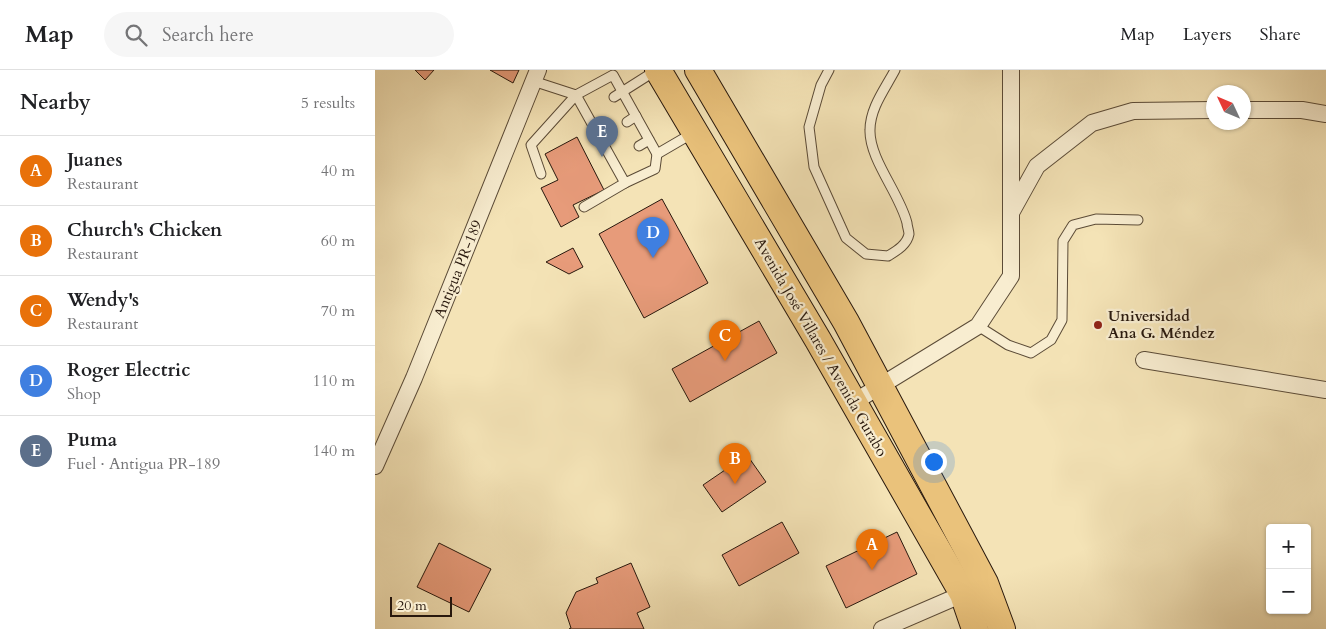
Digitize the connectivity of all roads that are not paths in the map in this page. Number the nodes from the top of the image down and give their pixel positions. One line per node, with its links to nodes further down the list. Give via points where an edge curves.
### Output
1 (658, 70): 7 (lane); 17 (main road, Avenida José Villares / Avenida Gurabo)
2 (698, 70): 28 (main road, Avenida José Villares / Avenida Gurabo)
3 (829, 70): 4 (lane, via 821,85 809,127 814,167 846,238 866,254 888,256 904,245 909,234 905,216 873,148 869,131 877,102)
4 (895, 70)
5 (1011, 70): 24 (street)
6 (535, 76): 8 (lane); 31 (street, Antigua PR-189, via 414,378)
7 (623, 92): 8 (lane, via 613,75); 9 (lane); 15 (lane)
8 (576, 95): 21 (lane, via 531,146); 22 (lane, via 590,112 617,159)
9 (614, 97)
10 (1326, 106): 13 (street)
11 (1206, 110): 24 (street, via 1133,110 1092,123 1037,166)
12 (1251, 110): 13 (street)
13 (1303, 110): 14 (street)
14 (1326, 114)
15 (636, 116): 16 (lane); 18 (lane)
16 (627, 122)
17 (695, 132): 20 (lane); 30 (main road, Avenida José Villares / Avenida Gurabo)
18 (649, 140): 19 (lane); 20 (lane)
19 (639, 146)
20 (657, 154): 22 (lane, via 655,169)
21 (541, 174)
22 (625, 183): 23 (lane)
23 (584, 207)
24 (1011, 213): 26 (street, via 1011,276)
25 (1138, 220): 26 (lane, via 1096,219 1073,225 1063,241 1062,320 1051,340 1031,353 1008,345)
26 (978, 326): 28 (street)
27 (1144, 360): 29 (street)
28 (880, 386): 30 (street); 35 (main road, Avenida José Villares / Avenida Gurabo, via 985,583)
29 (1326, 390)
30 (854, 402): 32 (main road, Avenida José Villares / Avenida Gurabo)
31 (375, 466)
32 (963, 594): 33 (street); 34 (main road, Avenida José Villares / Avenida Gurabo)
33 (882, 629)
34 (975, 629)
35 (1002, 629)

